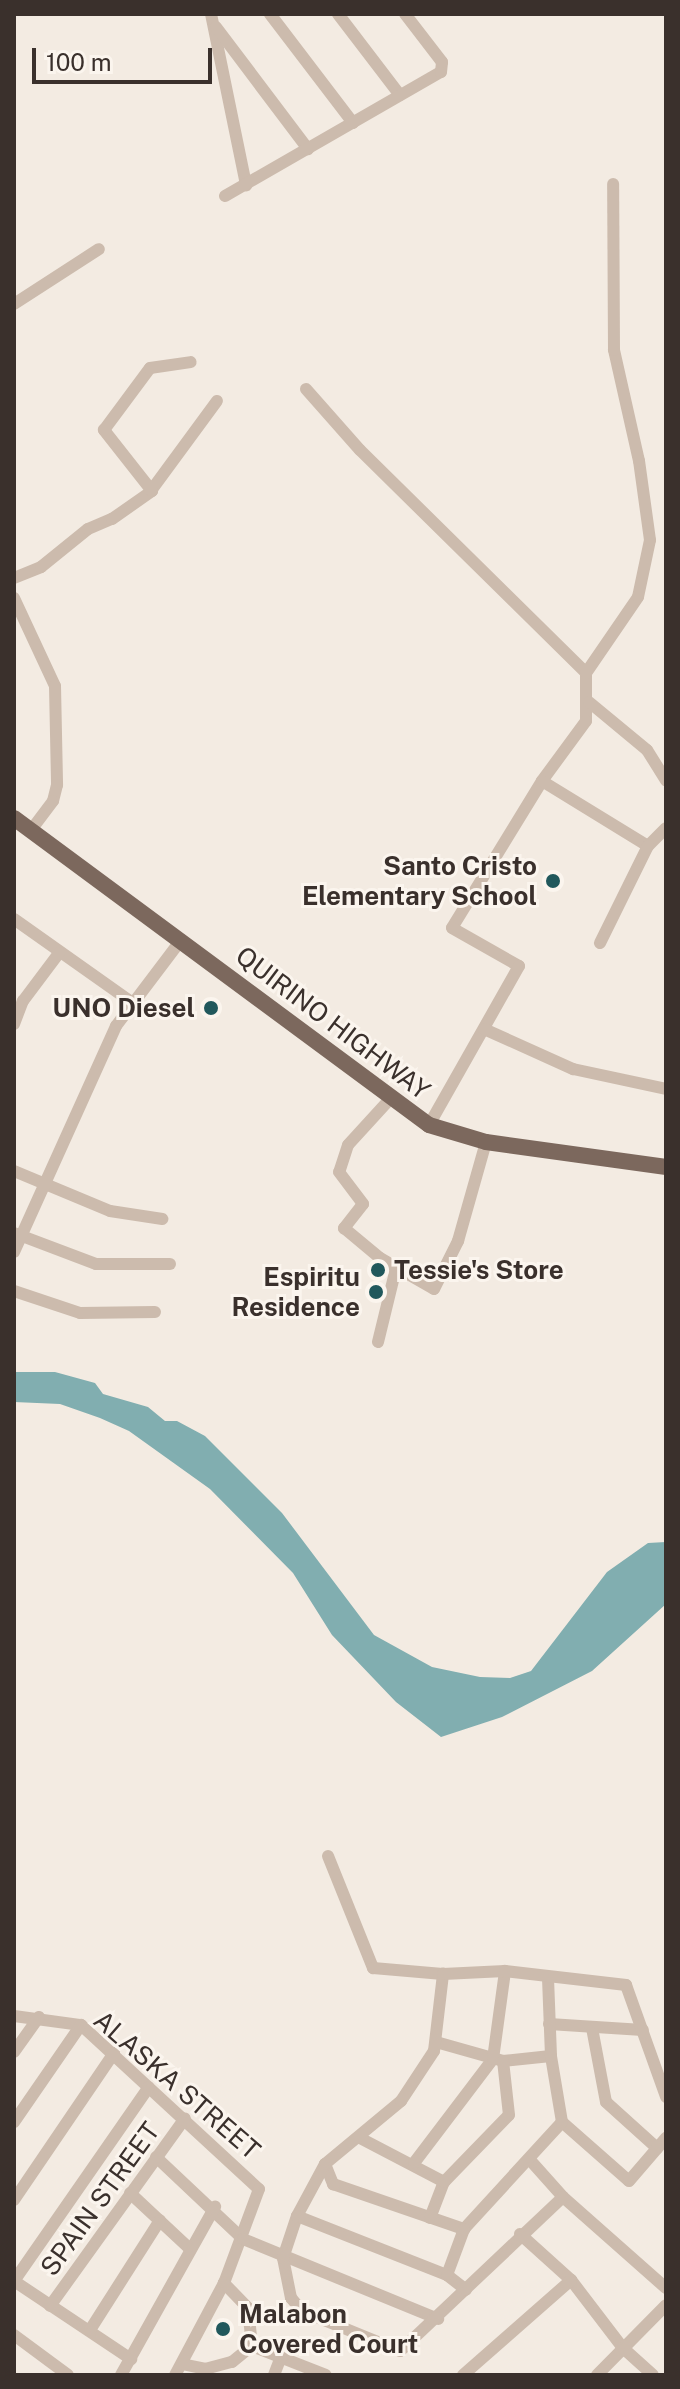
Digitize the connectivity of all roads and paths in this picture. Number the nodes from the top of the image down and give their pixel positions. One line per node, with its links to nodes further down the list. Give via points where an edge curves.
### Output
1 (270, 14): 6 (street)
2 (338, 14): 5 (street)
3 (405, 14): 5 (street, via 443,67)
4 (212, 19): 7 (street); 9 (street)
5 (400, 95): 6 (street)
6 (353, 123): 7 (street)
7 (308, 149): 9 (street)
8 (613, 184): 19 (street, via 614,350 650,540 638,597)
9 (246, 185): 10 (street)
10 (225, 196)
11 (99, 249): 12 (street)
12 (14, 304)
13 (191, 362): 16 (street, via 150,368 104,430)
14 (306, 389): 19 (street, via 360,450)
15 (217, 401): 16 (street)
16 (153, 488): 17 (street, via 112,519 88,529 51,561)
17 (14, 578)
18 (14, 598): 25 (street, via 55,686 57,785 53,801)
19 (586, 673): 20 (street)
20 (589, 702): 21 (street, via 647,750); 22 (street, via 586,721)
21 (666, 780)
22 (542, 781): 26 (street); 33 (street, via 452,928 519,966)
23 (14, 818): 25 (main road, QUIRINO HIGHWAY)
24 (666, 828): 26 (street)
25 (31, 830): 28 (main road, QUIRINO HIGHWAY)
26 (648, 846): 29 (street)
27 (16, 925): 30 (street)
28 (181, 940): 31 (street); 35 (main road, QUIRINO HIGHWAY)
29 (600, 943)
30 (59, 953): 31 (street); 32 (street, via 23,1001)
31 (134, 1004): 40 (street, via 116,1026)
32 (14, 1024)
33 (484, 1029): 34 (street, via 573,1069); 36 (street)
34 (666, 1089)
35 (390, 1099): 36 (main road, QUIRINO HIGHWAY); 45 (street, via 357,1131 339,1172 363,1204 344,1228)
36 (429, 1125): 37 (main road, QUIRINO HIGHWAY)
37 (486, 1142): 38 (main road, QUIRINO HIGHWAY); 45 (street, via 458,1241 434,1289)
38 (666, 1167)
39 (14, 1171): 40 (street)
40 (43, 1187): 41 (street, via 110,1211); 42 (street)
41 (162, 1219)
42 (17, 1234): 43 (street); 44 (street, via 96,1264)
43 (14, 1252)
44 (170, 1264)
45 (396, 1268): 48 (street)
46 (14, 1291): 47 (street, via 80,1313)
47 (155, 1312)
48 (378, 1342)
49 (328, 1856): 51 (street, via 373,1968)
50 (505, 1971): 51 (street); 52 (street); 63 (street)
51 (443, 1974): 59 (street)
52 (548, 1977): 55 (street); 58 (street, via 626,1985)
53 (14, 2016): 54 (street, ALASKA STREET)
54 (39, 2017): 56 (street, ALASKA STREET); 60 (street)
55 (549, 2024): 57 (street); 62 (street)
56 (81, 2025): 61 (street, ALASKA STREET); 67 (street)
57 (592, 2028): 58 (street); 70 (street, via 606,2102)
58 (643, 2030): 65 (street)
59 (436, 2042): 63 (street); 69 (street, via 401,2101)
60 (14, 2052)
61 (114, 2053): 64 (street, ALASKA STREET); 78 (street)
62 (551, 2056): 63 (street); 68 (street)
63 (498, 2060): 73 (street); 75 (street, via 509,2115)
64 (149, 2087): 66 (street, ALASKA STREET); 90 (street)
65 (666, 2097)
66 (185, 2118): 71 (street, SPAIN STREET); 85 (street, ALASKA STREET, via 259,2189)
67 (14, 2122)
68 (562, 2122): 70 (street, via 623,2180 634,2179); 72 (street)
69 (360, 2138): 73 (street); 74 (street)
70 (662, 2143)
71 (156, 2157): 76 (street, SPAIN STREET); 79 (street)
72 (530, 2160): 77 (street); 83 (street)
73 (414, 2163): 75 (street)
74 (325, 2164): 80 (street); 81 (street, via 333,2184)
75 (444, 2182): 81 (street)
76 (130, 2193): 82 (street); 95 (street, SPAIN STREET)
77 (563, 2197): 84 (street); 92 (street)
78 (14, 2200)
79 (215, 2207): 85 (street); 86 (street)
80 (297, 2216): 87 (street); 88 (street)
81 (430, 2218): 83 (street)
82 (160, 2220): 86 (street); 97 (street)
83 (464, 2229): 88 (street)
84 (520, 2234): 89 (street); 93 (street)
85 (243, 2239): 87 (street); 91 (street)
86 (188, 2247): 102 (street)
87 (283, 2258): 96 (street); 96 (street, via 294,2305 391,2348 408,2348)
88 (447, 2275): 93 (street)
89 (571, 2280): 100 (street); 108 (street)
90 (14, 2281): 95 (street)
91 (224, 2283): 99 (street, via 248,2308); 103 (street)
92 (666, 2288)
93 (466, 2290): 96 (street)
94 (666, 2305): 100 (street)
95 (50, 2306): 97 (street)
96 (438, 2319)
97 (90, 2330): 102 (street)
98 (14, 2335): 104 (street)
99 (252, 2346): 101 (street); 103 (street, via 232,2362)
100 (623, 2348): 109 (street); 110 (street)
101 (281, 2357): 106 (street); 107 (street)
102 (131, 2359): 105 (street)
103 (179, 2370)
104 (68, 2375)
105 (121, 2375)
106 (274, 2375)
107 (326, 2375)
108 (463, 2375)
109 (597, 2375)
110 (653, 2375)

